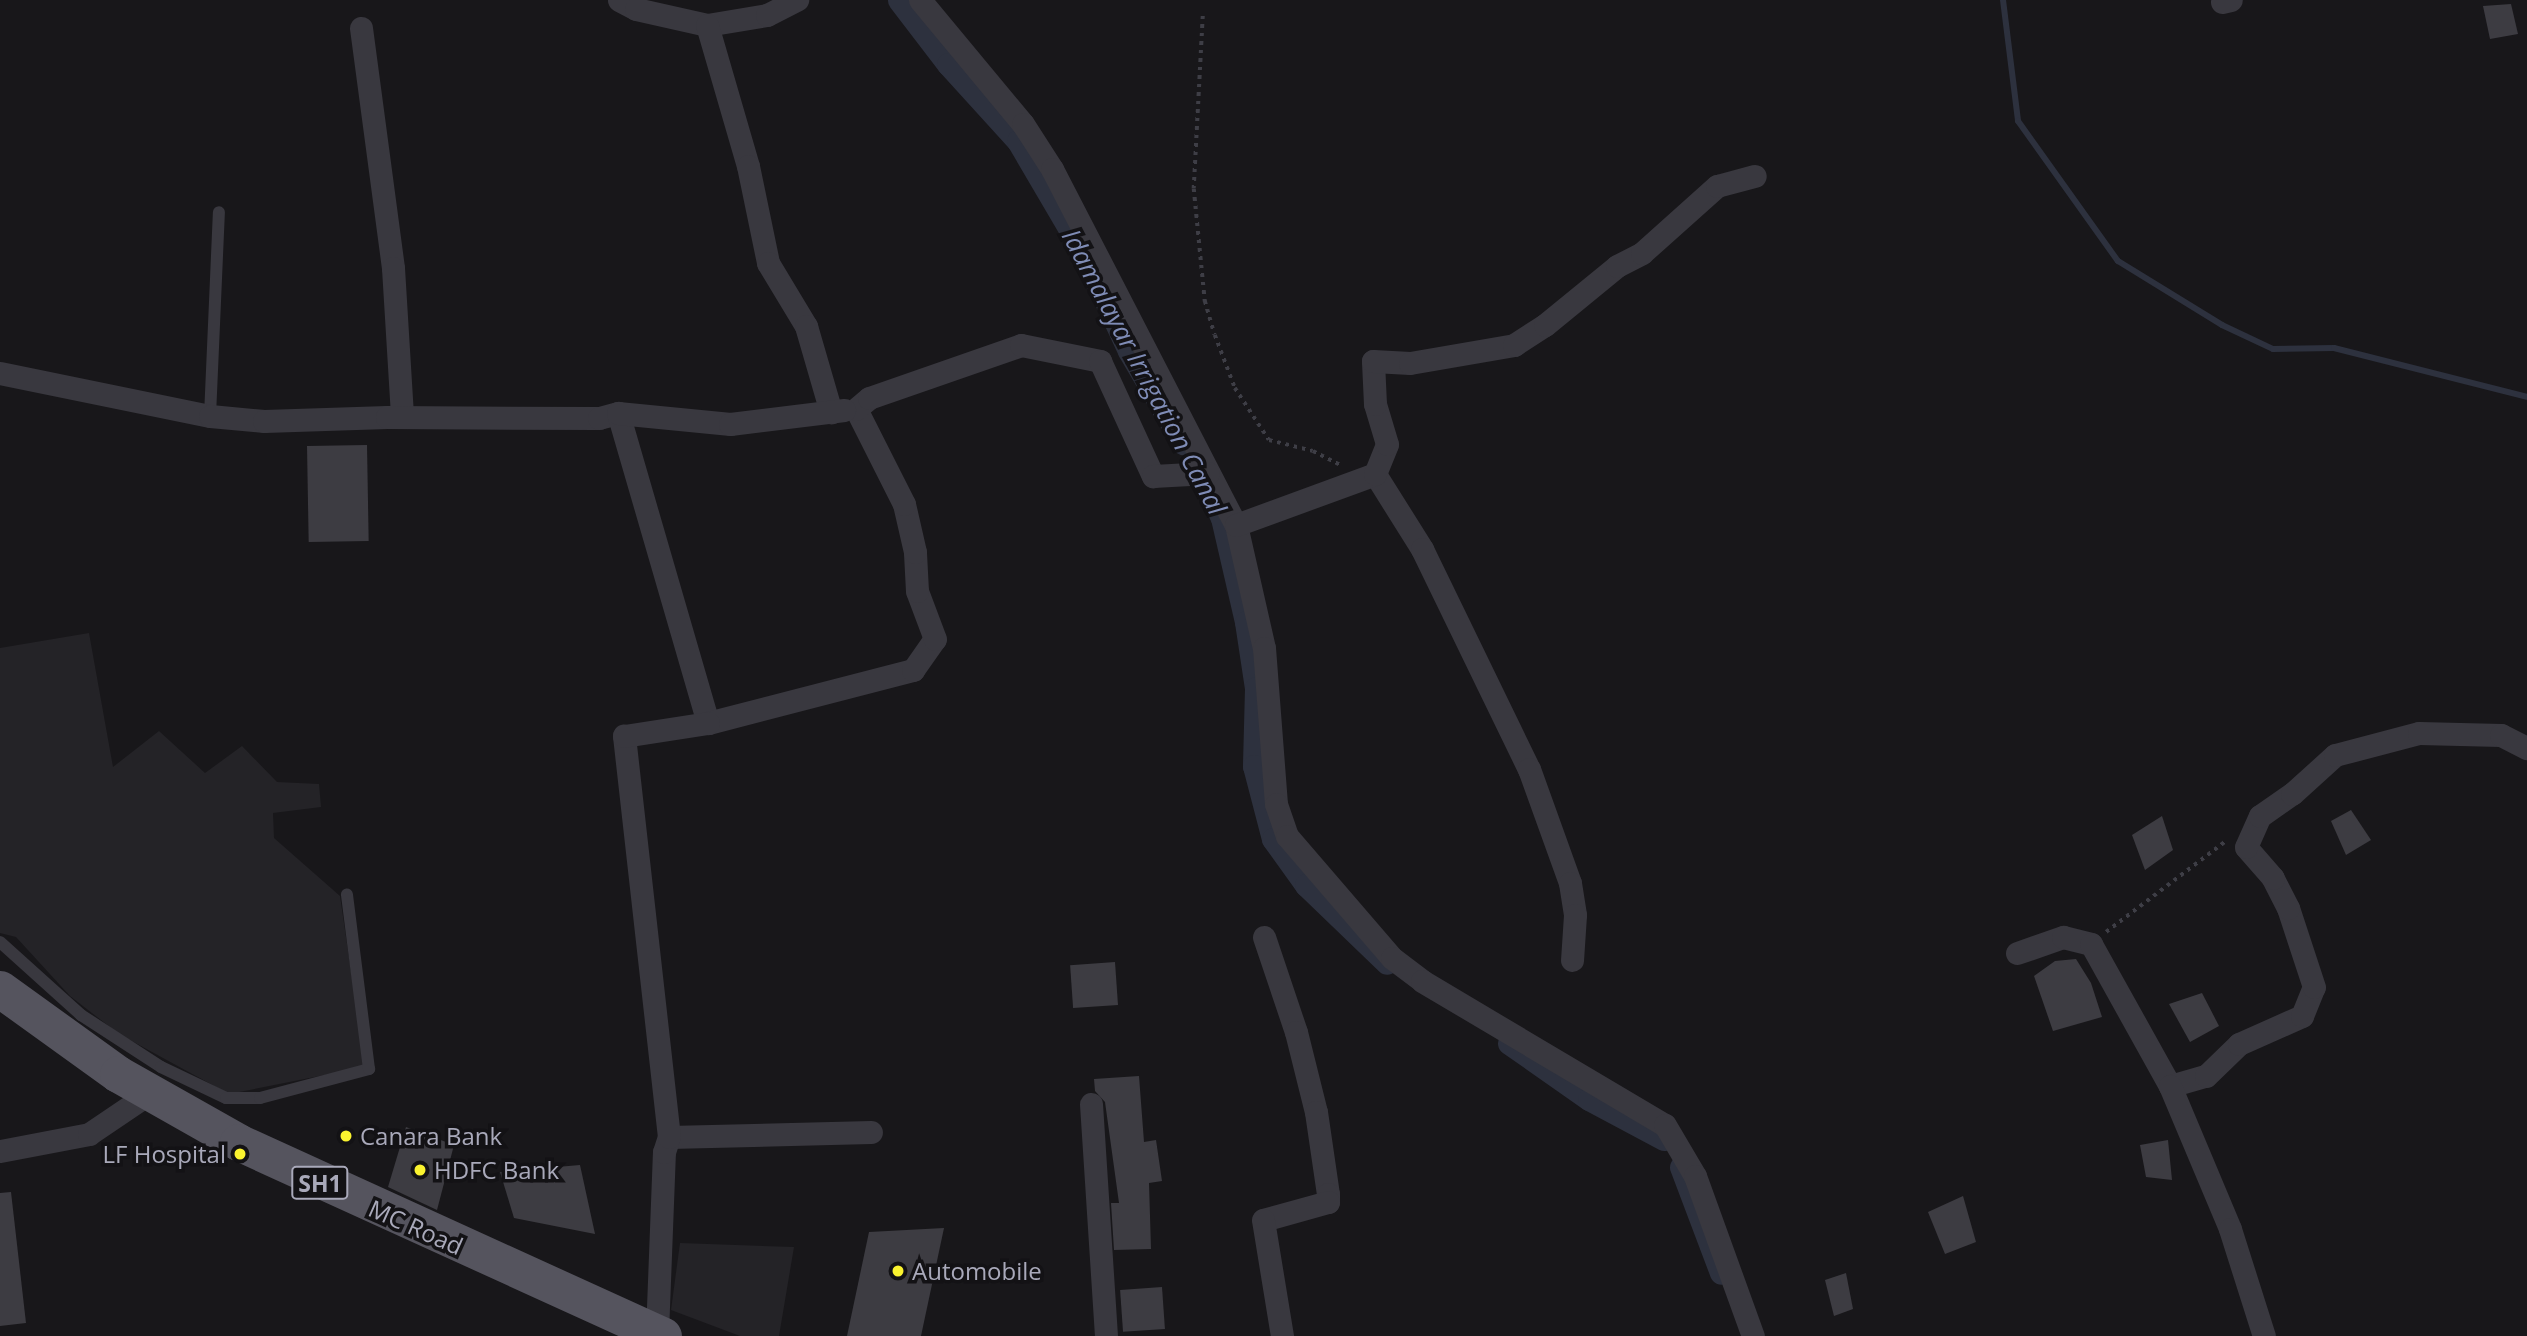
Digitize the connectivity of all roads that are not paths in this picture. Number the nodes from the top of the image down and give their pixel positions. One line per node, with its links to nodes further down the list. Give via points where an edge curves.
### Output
1 (620, 0): 4 (street, via 636,9)
2 (797, 0): 4 (street, via 767,15)
3 (920, 0): 14 (street, via 1023,124 1052,169)
4 (707, 25): 10 (street, via 748,166 768,263 806,326)
5 (361, 28): 13 (street, via 393,268)
6 (1755, 176): 15 (street, via 1717,186 1642,253 1617,266 1514,345 1410,363 1373,361 1376,404 1387,443)
7 (219, 212): 12 (lane)
8 (0, 373): 12 (street)
9 (856, 409): 10 (street); 14 (street, via 869,398 1021,345 1100,361 1153,476); 17 (street, via 904,504 915,552 917,591 934,639 913,670)
10 (831, 412): 11 (street, via 730,424)
11 (618, 413): 13 (street, via 599,418); 17 (street)
12 (211, 416): 13 (street, via 264,421)
13 (402, 416)
14 (1209, 473): 16 (street)
15 (1375, 474): 16 (street); 23 (street, via 1422,550 1529,769 1570,883 1575,915)
16 (1237, 525): 35 (street, via 1264,648 1275,794 1287,836 1402,966 1665,1125 1695,1176)
17 (708, 723): 29 (street, via 624,736)
18 (2527, 748): 25 (street, via 2501,735 2419,733 2335,755 2260,816 2246,847 2273,878 2288,908 2314,987 2302,1016 2239,1044 2206,1076)
19 (347, 894): 21 (lane, via 369,1069 260,1098 226,1098 161,1067 81,1014)
20 (1264, 937): 34 (street, via 1296,1032 1316,1112 1328,1194 1328,1202 1264,1220)
21 (0, 942)
22 (2017, 953): 25 (street, via 2063,937 2091,944)
23 (1573, 960)
24 (0, 989): 26 (main road, MC Road / SH1)
25 (2170, 1086): 36 (street, via 2230,1229)
26 (148, 1094): 30 (street, via 89,1133); 31 (main road, MC Road / SH1)
27 (1091, 1104): 33 (street)
28 (871, 1132): 29 (street)
29 (669, 1137): 32 (street, via 664,1152)
30 (0, 1152)
31 (606, 1323): 32 (main road, MC Road / SH1)
32 (660, 1335)
33 (1106, 1336)
34 (1282, 1336)
35 (1753, 1336)
36 (2264, 1336)

